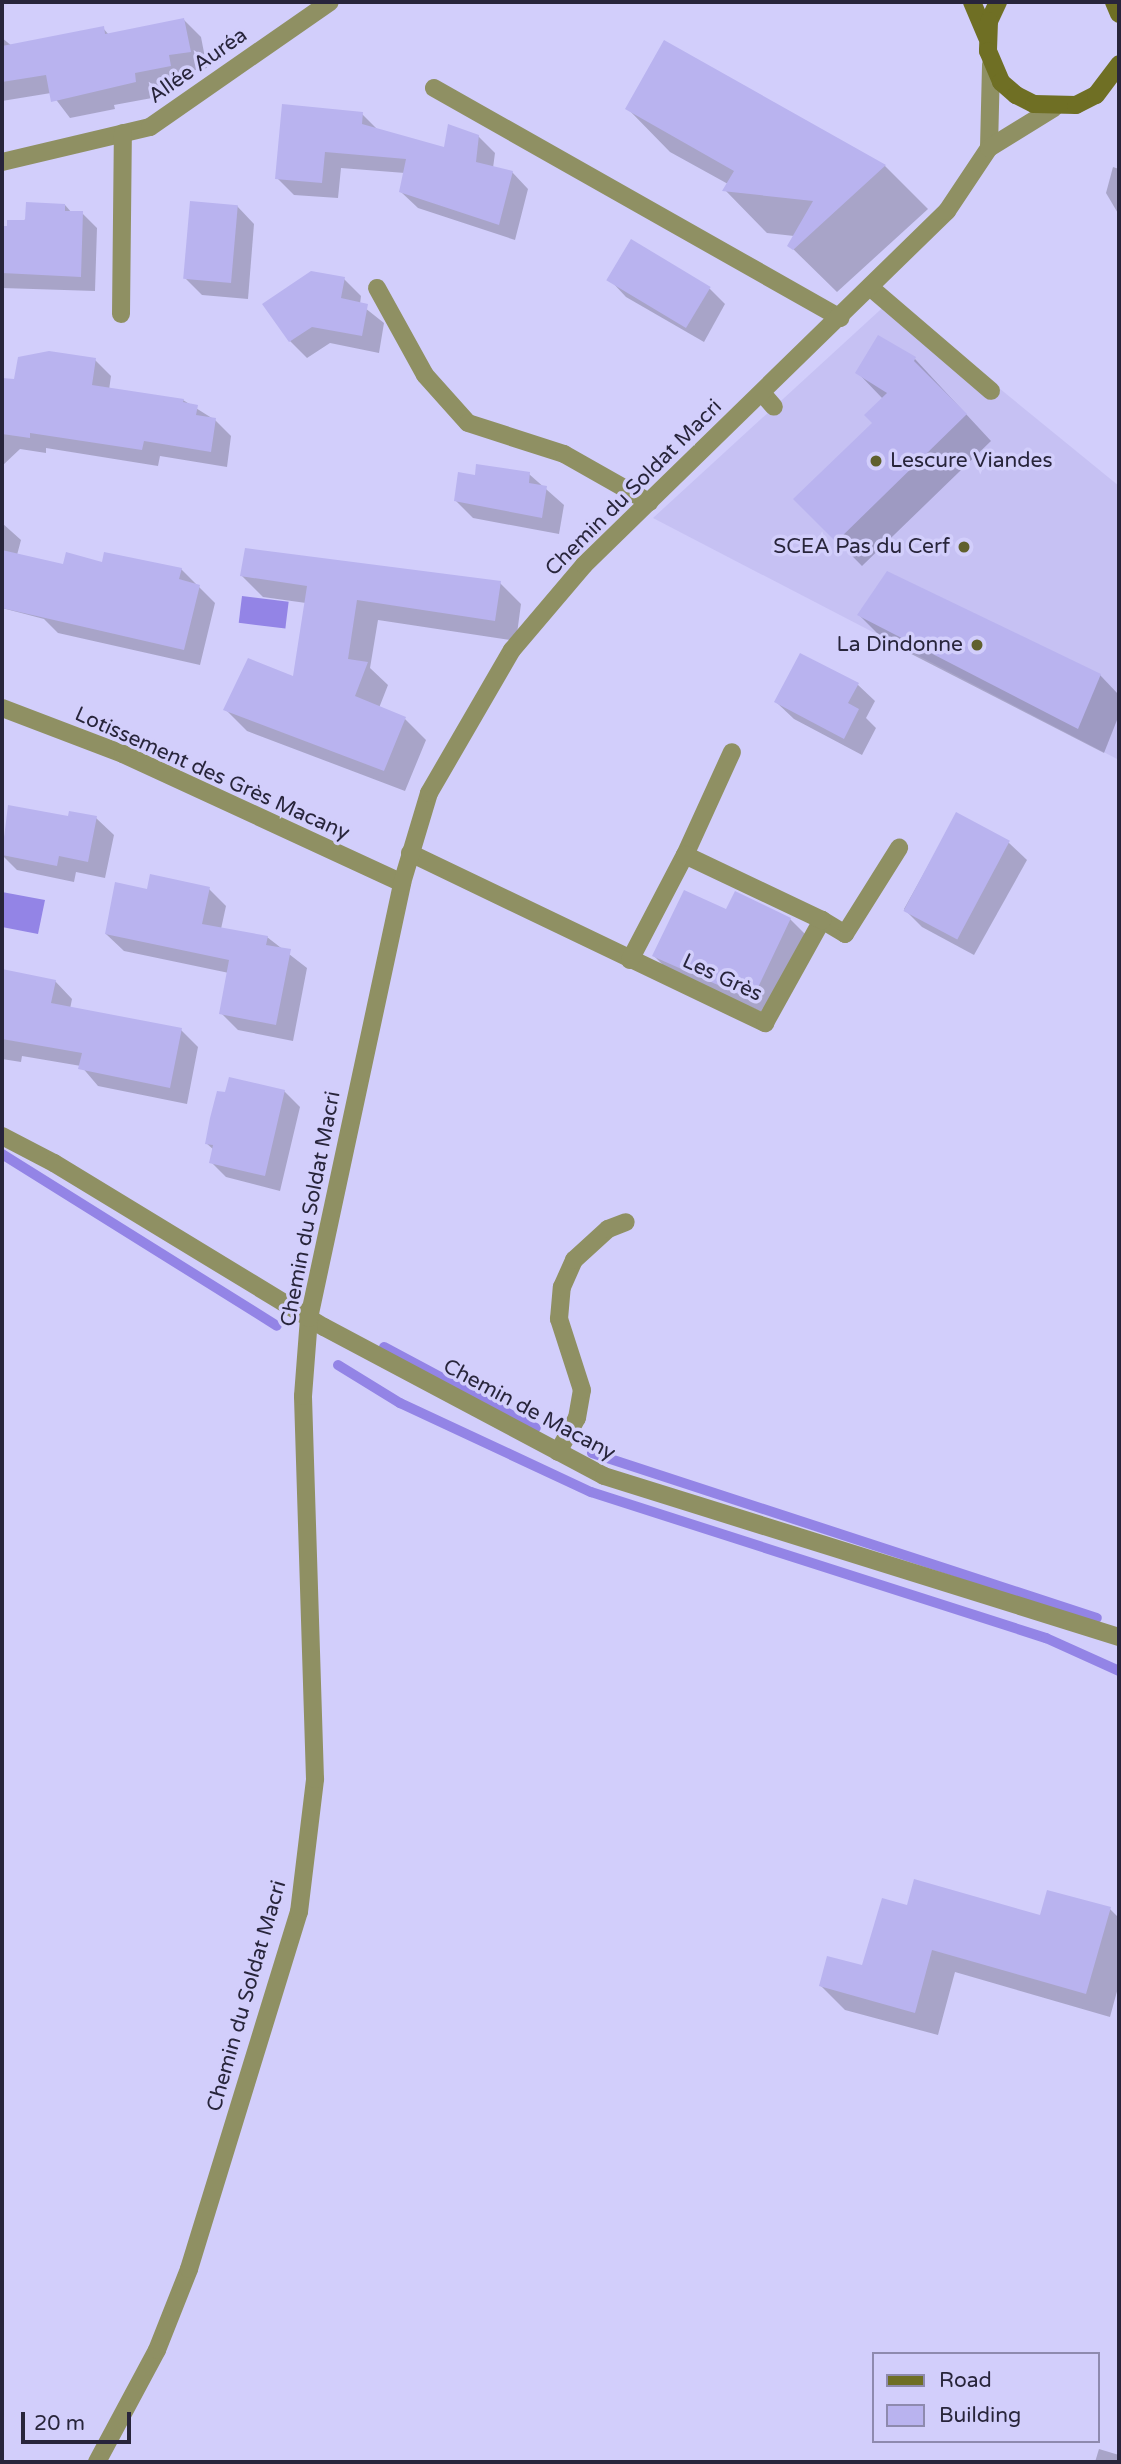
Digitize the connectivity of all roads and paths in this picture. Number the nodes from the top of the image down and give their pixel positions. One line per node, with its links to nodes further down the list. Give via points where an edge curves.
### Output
1 (330, 2): 13 (street, Allée Auréa, via 150,127)
2 (972, 2): 6 (street)
3 (998, 2): 6 (street)
4 (1114, 2): 5 (street)
5 (1119, 14)
6 (986, 37): 7 (street)
7 (992, 64): 12 (street, via 1016,95); 14 (street)
8 (1119, 64): 11 (street)
9 (434, 88): 19 (street)
10 (1119, 94): 11 (street)
11 (1096, 95): 12 (street, via 1076,105)
12 (1054, 107): 14 (street, Chemin du Soldat Macri)
13 (123, 133): 15 (street, Allée Auréa); 18 (street)
14 (989, 148): 17 (street, Chemin du Soldat Macri, via 947,212)
15 (2, 162)
16 (377, 288): 21 (street, via 425,375 468,422 564,454)
17 (871, 288): 19 (street, Chemin du Soldat Macri); 20 (street)
18 (121, 314)
19 (840, 318): 21 (street, Chemin du Soldat Macri, via 768,400)
20 (992, 391)
21 (649, 502): 25 (street, Chemin du Soldat Macri, via 584,565 512,650 429,793)
22 (2, 708): 27 (street, Lotissement des Grès Macany, via 123,754)
23 (732, 752): 26 (street)
24 (899, 848): 28 (street, via 845,934)
25 (410, 853): 27 (street, Chemin du Soldat Macri); 29 (street, Les Grès)
26 (685, 855): 28 (street); 29 (street)
27 (402, 883): 32 (street, Chemin du Soldat Macri)
28 (822, 920): 29 (street, Les Grès, via 765,1023)
29 (630, 960)
30 (2, 1136): 32 (street, Chemin de Macany)
31 (626, 1222): 33 (street, via 608,1229 574,1260 562,1287 559,1320 582,1390 577,1418)
32 (309, 1318): 33 (street, Chemin de Macany); 35 (street, Chemin du Soldat Macri, via 303,1396 315,1779 299,1912 189,2269 157,2350)
33 (558, 1452): 34 (street, Chemin de Macany, via 604,1476)
34 (1119, 1637)
35 (97, 2462)

